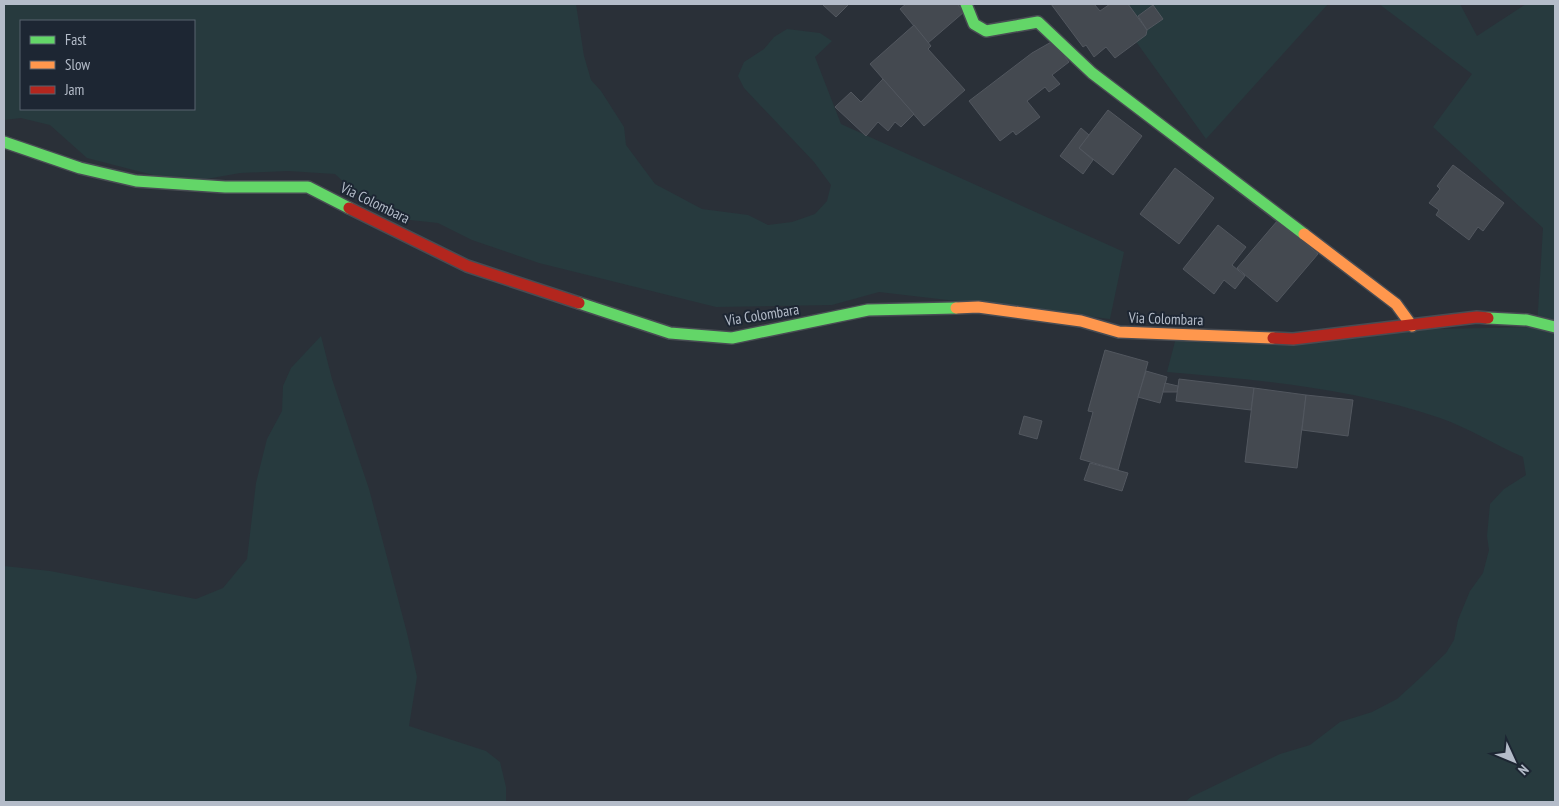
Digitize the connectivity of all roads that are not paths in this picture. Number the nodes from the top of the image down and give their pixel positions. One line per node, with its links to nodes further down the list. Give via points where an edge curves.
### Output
1 (966, 4): 3 (street, via 974,24 986,31 1038,22 1092,73 1396,304)
2 (4, 142): 3 (street, Via Colombara, via 80,168 136,181 224,188 308,187 467,266 670,334 732,338 868,310 978,307 1081,322 1119,332 1172,335 1293,339)
3 (1412, 326): 4 (street, Via Colombara, via 1477,317 1528,320)
4 (1555, 327)

